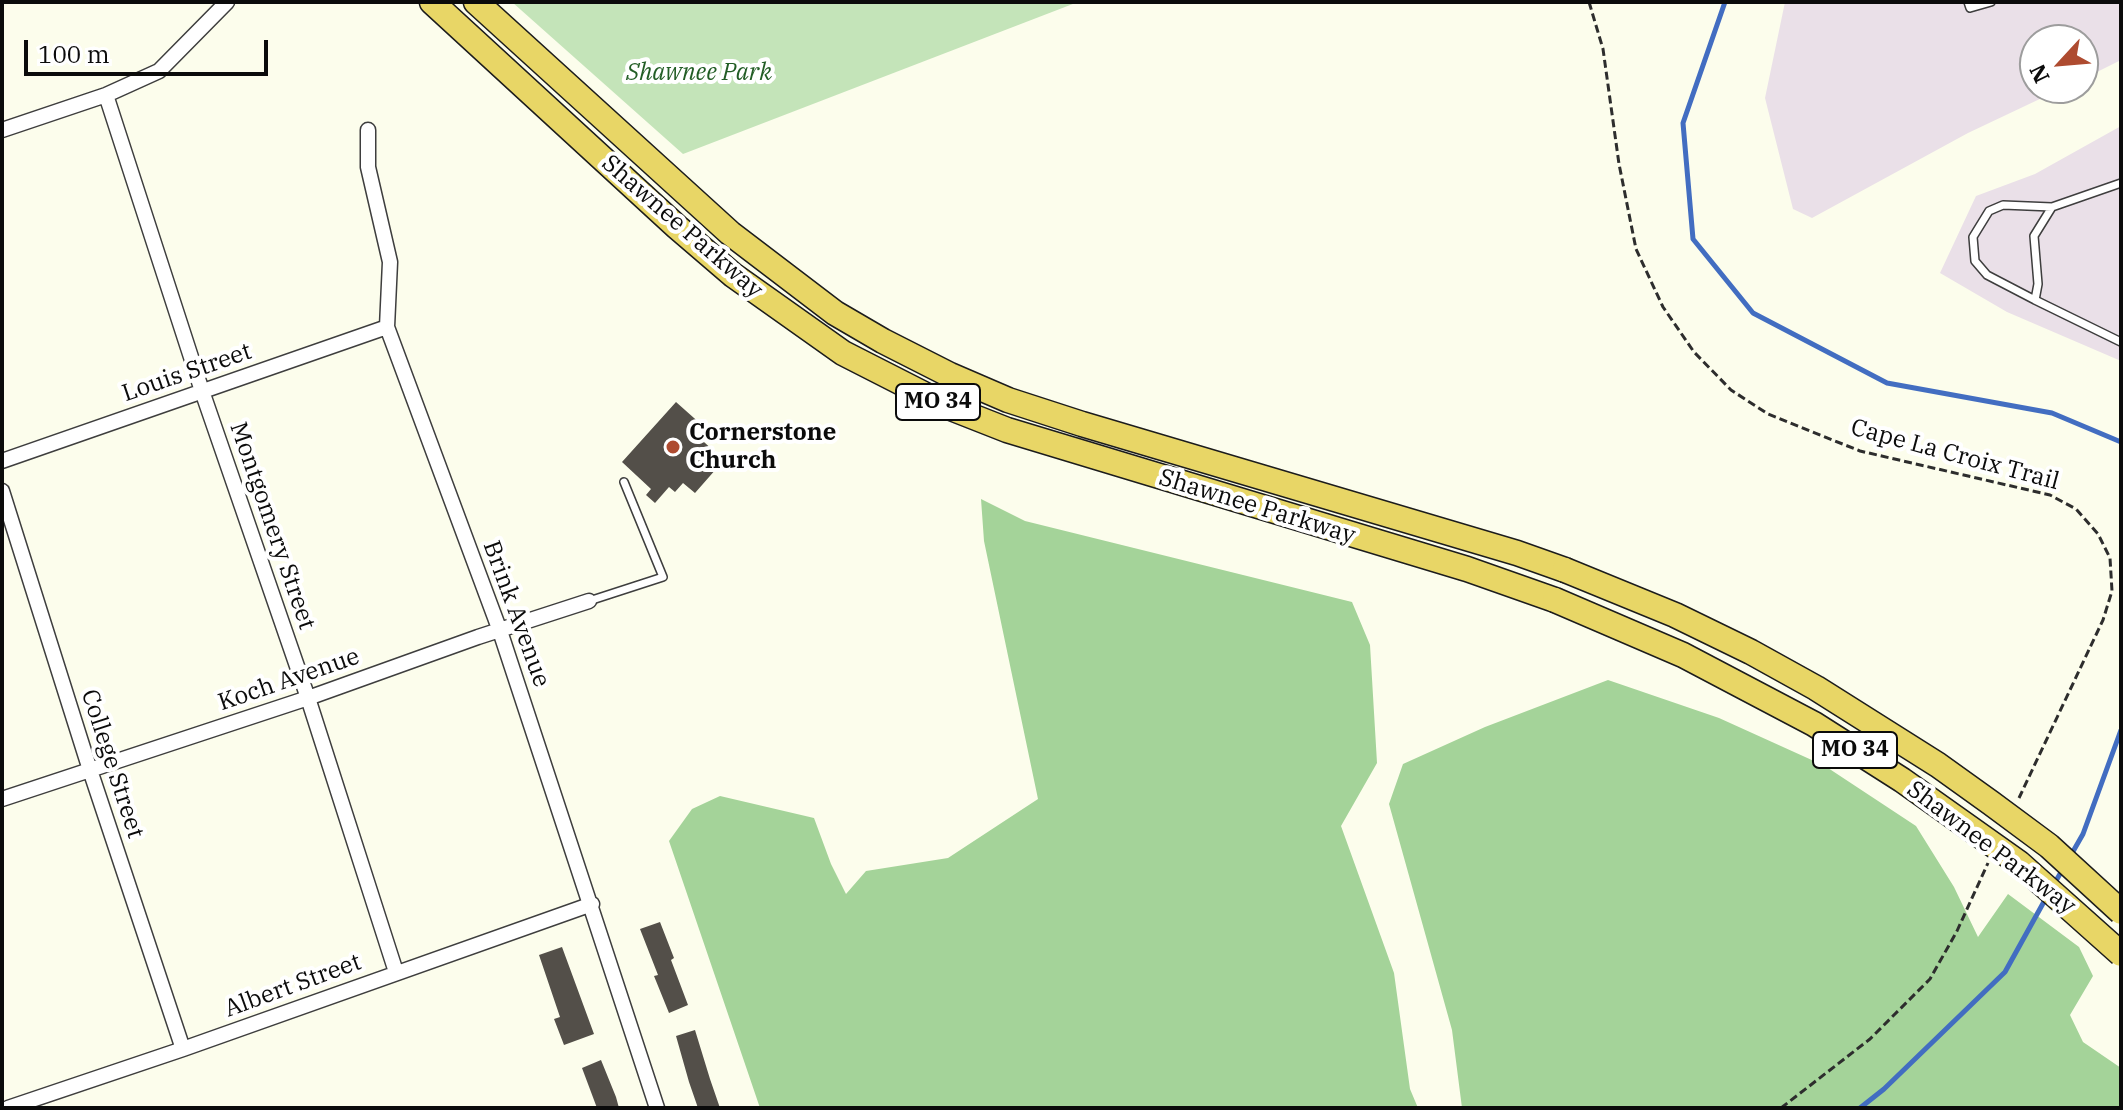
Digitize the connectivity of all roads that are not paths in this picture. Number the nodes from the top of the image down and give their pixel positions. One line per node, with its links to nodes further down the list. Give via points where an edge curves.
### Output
1 (227, 2): 6 (street, via 159,71)
2 (432, 2): 25 (highway, Shawnee Parkway / MO 34, bridge, via 699,247 843,353 1007,430 1467,569 1683,655 1814,724 1902,780 2019,863)
3 (1968, 2): 4 (lane, via 1970,8)
4 (1991, 2)
5 (481, 4): 24 (highway, Shawnee Parkway / MO 34, bridge, via 730,233 835,313 883,341 1008,400 1517,553 1675,615 1816,688 1938,765 2049,846)
6 (106, 95): 7 (street); 14 (street, Montgomery Street)
7 (2, 130)
8 (368, 130): 12 (street, Brink Avenue, via 368,167 390,262)
9 (2121, 183): 10 (lane)
10 (2052, 207): 11 (lane, via 2034,236); 11 (lane, via 2003,205 1989,211 1973,237 1975,261 1987,275)
11 (2035, 300): 13 (lane)
12 (387, 327): 14 (street, Louis Street); 19 (street, Brink Avenue)
13 (2121, 342)
14 (202, 391): 15 (street, Louis Street); 20 (street, Montgomery Street)
15 (2, 461)
16 (624, 482): 18 (lane, via 663,577)
17 (2, 491): 21 (street, College Street)
18 (589, 601): 19 (street, Koch Avenue)
19 (500, 631): 20 (street, Koch Avenue); 23 (street, Brink Avenue)
20 (308, 698): 21 (street, Koch Avenue); 26 (street, Montgomery Street)
21 (90, 770): 22 (street, Koch Avenue); 27 (street, College Street)
22 (2, 799)
23 (592, 904): 26 (street, Albert Street); 29 (street, Brink Avenue)
24 (2121, 912)
25 (2121, 954)
26 (396, 972): 27 (street, Albert Street)
27 (183, 1049): 28 (street, Albert Street)
28 (8, 1108)
29 (657, 1108)

